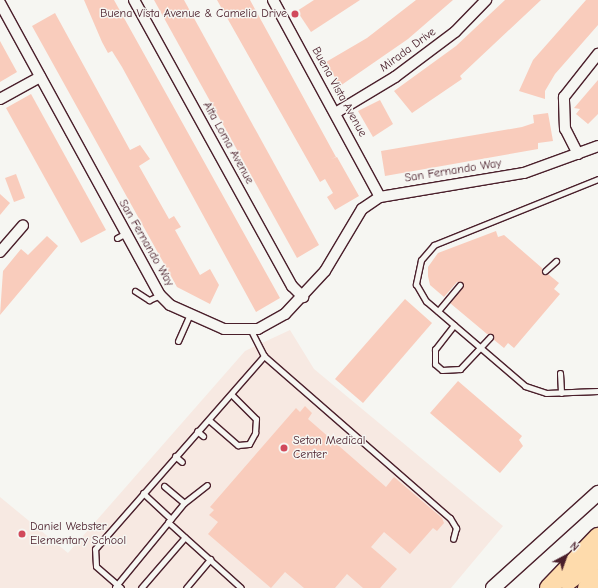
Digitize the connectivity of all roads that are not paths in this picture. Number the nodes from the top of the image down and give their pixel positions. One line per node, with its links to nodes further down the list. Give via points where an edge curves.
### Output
1 (134, 0): 21 (street, Alta Loma Avenue, via 292,286)
2 (285, 0): 5 (street)
3 (486, 0): 9 (street, Mirada Drive, via 455,32 401,73)
4 (0, 3): 7 (street, San Fernando Way)
5 (274, 3): 9 (street, Buena Vista Avenue)
6 (598, 54): 11 (street, via 564,97 565,129)
7 (40, 77): 8 (street); 20 (street, San Fernando Way, via 121,236)
8 (0, 99)
9 (338, 112): 13 (street, Buena Vista Avenue)
10 (598, 146): 11 (street, San Fernando Way)
11 (578, 154): 13 (street, San Fernando Way, via 524,173)
12 (598, 179): 22 (lane, via 434,245 421,260 416,284 426,301)
13 (380, 197): 21 (street, San Fernando Way, via 362,209 325,271)
14 (23, 226): 15 (street)
15 (0, 252)
16 (556, 261): 17 (lane)
17 (545, 271)
18 (460, 286): 22 (lane)
19 (135, 291): 20 (lane, via 149,300)
20 (160, 295): 23 (street, San Fernando Way, via 170,305)
21 (303, 297): 25 (street, San Fernando Way, via 278,319)
22 (438, 311): 24 (lane)
23 (189, 316): 25 (street, San Fernando Way, via 224,329); 27 (lane)
24 (454, 325): 28 (lane); 28 (lane, via 435,349 435,364 442,370 460,369)
25 (251, 330): 29 (lane)
26 (490, 336): 28 (lane)
27 (178, 341)
28 (480, 347): 32 (lane, via 525,386 535,391)
29 (264, 356): 33 (lane); 47 (lane, via 445,513 456,528)
30 (560, 373): 32 (lane)
31 (598, 391): 32 (lane)
32 (561, 393)
33 (232, 395): 34 (lane); 34 (lane, via 256,419 255,433 249,444 238,445)
34 (210, 421): 35 (lane)
35 (197, 431): 36 (lane); 37 (lane)
36 (203, 436)
37 (175, 456): 38 (lane); 41 (lane)
38 (182, 462)
39 (207, 485): 43 (lane)
40 (164, 486): 43 (lane)
41 (143, 493): 44 (lane); 51 (lane, via 93,552 96,566)
42 (598, 493): 56 (street)
43 (184, 504): 44 (lane)
44 (170, 520): 45 (lane); 51 (lane)
45 (185, 537): 49 (lane); 53 (lane)
46 (598, 537): 57 (highway)
47 (453, 539)
48 (598, 558): 58 (highway)
49 (210, 559): 54 (lane); 55 (lane)
50 (598, 578): 59 (highway)
51 (115, 586): 52 (lane)
52 (120, 588)
53 (140, 588)
54 (186, 588)
55 (241, 588)
56 (493, 588)
57 (549, 588)
58 (559, 588)
59 (587, 588)

